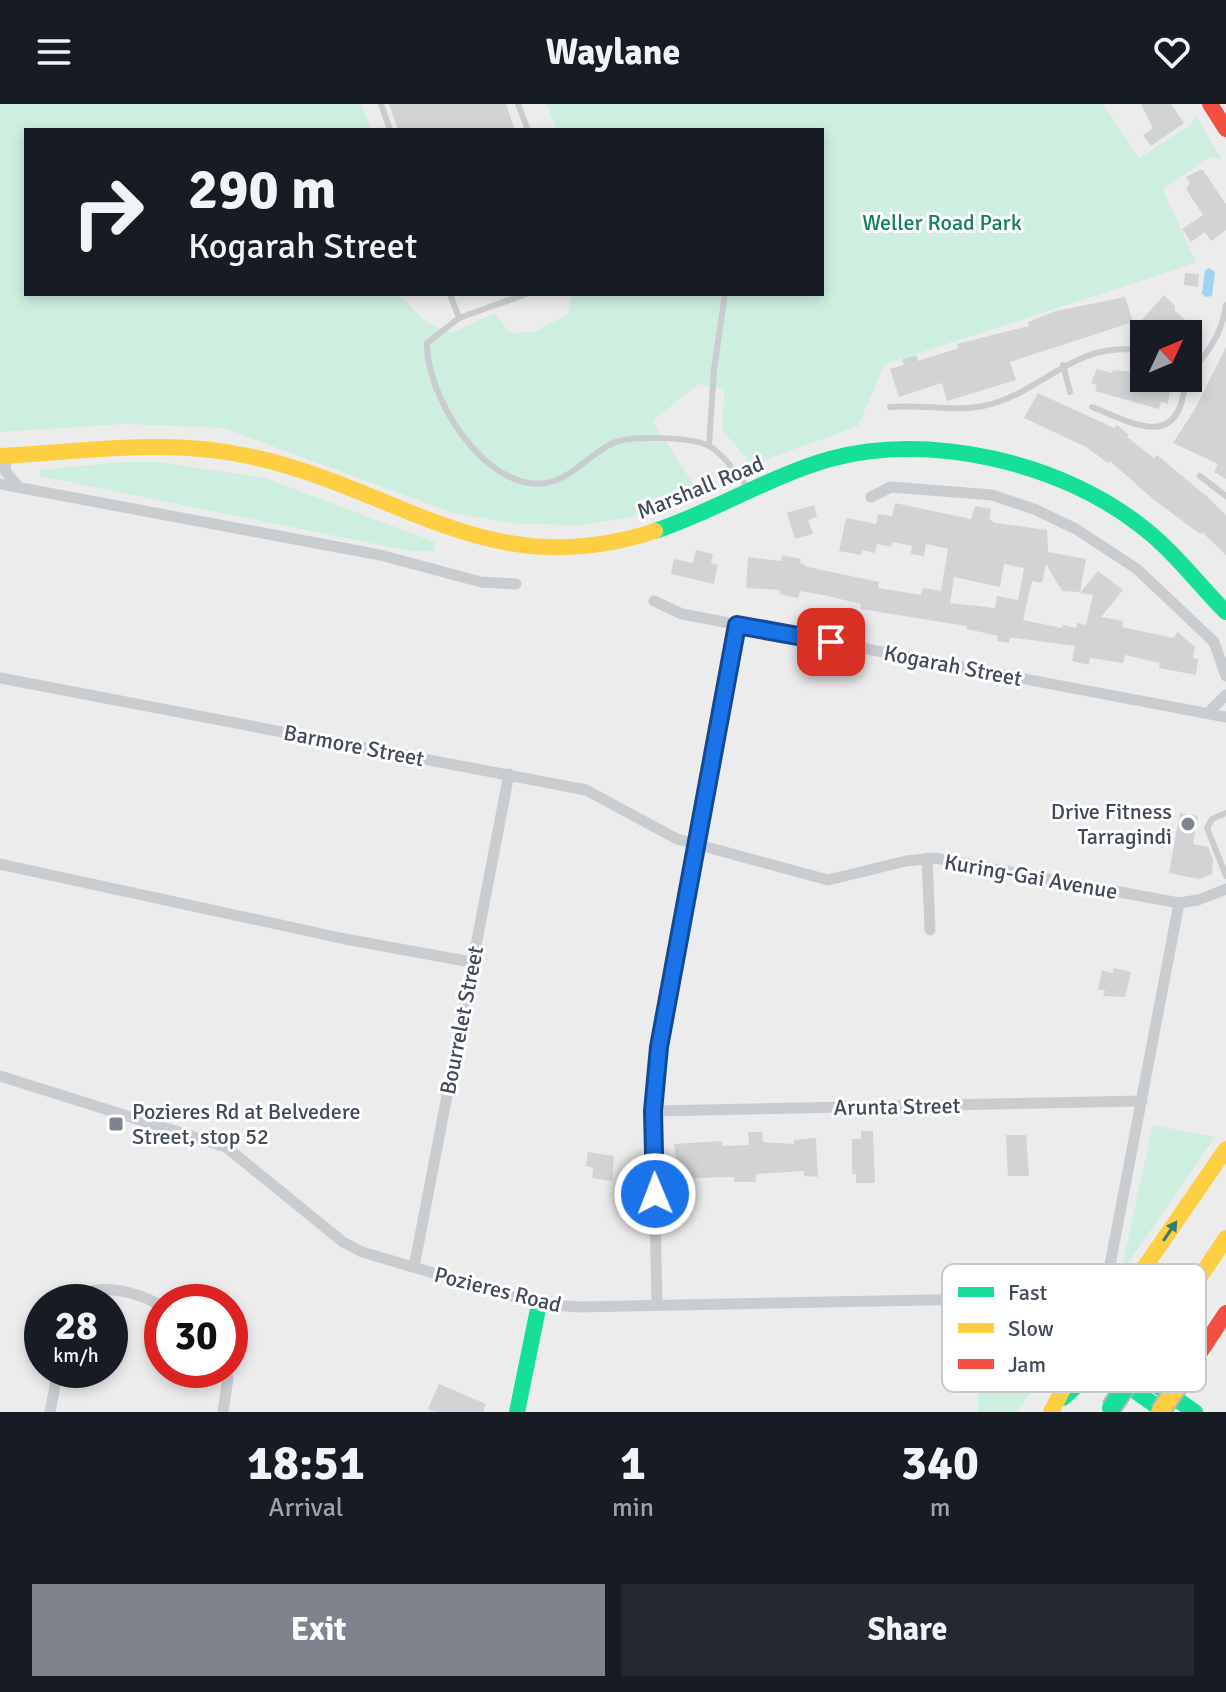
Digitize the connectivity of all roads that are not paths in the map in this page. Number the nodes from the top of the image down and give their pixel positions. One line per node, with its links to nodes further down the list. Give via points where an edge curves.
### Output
1 (381, 104): 3 (lane)
2 (518, 104): 4 (lane)
3 (389, 128)
4 (527, 128)
5 (451, 296): 9 (lane)
6 (520, 296): 9 (lane)
7 (725, 296): 18 (lane)
8 (1226, 305): 10 (lane)
9 (459, 318): 18 (lane, via 427,343 436,390 462,437 480,456 518,480 544,483 566,476 613,443 637,436)
10 (1224, 330): 12 (lane)
11 (1130, 350): 13 (lane, via 1085,354)
12 (1202, 363)
13 (1063, 365): 14 (lane); 16 (lane, via 1012,397 984,406)
14 (1070, 392)
15 (1184, 392): 17 (lane, via 1177,415 1163,428 1149,429)
16 (890, 407)
17 (1092, 407)
18 (709, 446): 23 (lane)
19 (4, 456): 22 (street, Marshall Road, via 5,471); 23 (main road, Marshall Road, via 131,448 239,454 450,529 500,543 541,547 600,545 646,536)
20 (1200, 476): 24 (lane)
21 (0, 484): 22 (street)
22 (20, 487): 27 (street, via 380,555 481,582)
23 (752, 492): 26 (main road, Marshall Road, via 832,458 951,451 1019,465 1082,492 1137,521)
24 (1226, 496)
25 (871, 497): 32 (street, via 891,487 992,495 1076,529 1137,569 1214,642)
26 (1196, 576): 28 (main road, Marshall Road); 30 (main road, Marshall Road)
27 (516, 584)
28 (1226, 593)
29 (654, 601): 31 (street, Kogarah Street, via 678,613)
30 (1226, 612)
31 (737, 625): 35 (street, Kogarah Street); 39 (street)
32 (1226, 676)
33 (0, 678): 37 (street, Barmore Street)
34 (1226, 695): 35 (street)
35 (1208, 713): 36 (street, Kogarah Street)
36 (1226, 716)
37 (509, 774): 39 (street, Barmore Street, via 595,792 671,837); 46 (street, Bourrelet Street)
38 (1226, 813): 42 (lane, via 1207,828)
39 (695, 844): 40 (street, Kuring-Gai Avenue, via 828,880); 49 (street, via 659,1047)
40 (927, 858): 44 (street, Kuring-Gai Avenue); 45 (street)
41 (0, 864): 46 (street)
42 (1226, 876)
43 (1226, 889): 44 (street, Kuring-Gai Avenue)
44 (1179, 903): 48 (street)
45 (930, 930)
46 (471, 962): 54 (street, Bourrelet Street)
47 (0, 1076): 54 (street, Pozieres Road, via 226,1147 343,1242)
48 (1142, 1101): 49 (street, Arunta Street); 52 (street, Pozieres Road)
49 (653, 1111): 58 (street)
50 (1226, 1149): 53 (main road, one-way to 50)
51 (1226, 1238): 55 (main road, bridge)
52 (1110, 1264)
53 (1147, 1264)
54 (414, 1267): 57 (street, Pozieres Road)
55 (1206, 1268)
56 (942, 1300): 58 (street, Pozieres Road)
57 (539, 1304): 58 (street, Pozieres Road); 72 (main road)
58 (657, 1305)
59 (1226, 1313): 60 (main road, bridge)
60 (1206, 1343)
61 (55, 1388): 70 (street)
62 (227, 1388): 71 (street)
63 (1071, 1392): 68 (main road)
64 (1122, 1392): 69 (main road, bridge)
65 (1135, 1392): 73 (main road)
66 (1166, 1392): 74 (main road)
67 (1174, 1392): 73 (main road, bridge)
68 (1054, 1408)
69 (1110, 1410)
70 (50, 1412)
71 (223, 1412)
72 (517, 1412)
73 (1162, 1412)
74 (1195, 1412)

